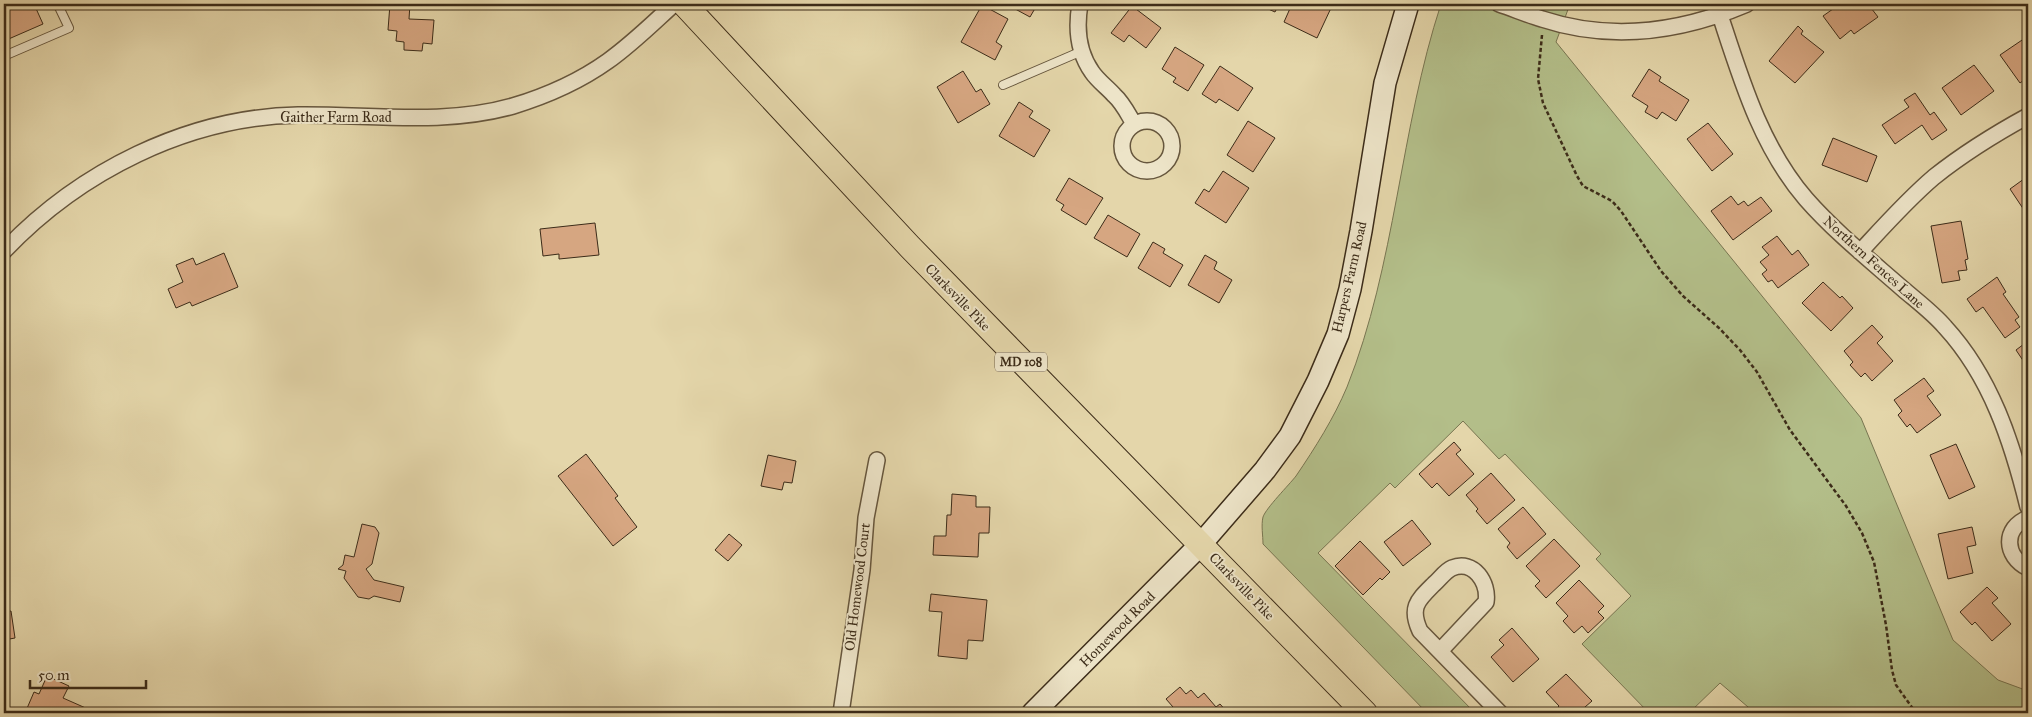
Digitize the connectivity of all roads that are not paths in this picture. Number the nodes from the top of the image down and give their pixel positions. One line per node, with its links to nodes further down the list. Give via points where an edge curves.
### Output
1 (674, 4): 14 (street, Gaither Farm Road, via 609,60 581,78 512,106 426,118 297,115 254,118 177,138 114,166 67,194)
2 (684, 4): 19 (main road, Clarksville Pike / MD 108, via 910,247)
3 (1080, 4): 9 (street, via 1078,18)
4 (1408, 4): 19 (main road, Harpers Farm Road, via 1385,83 1361,231 1338,334 1290,436)
5 (1499, 4): 8 (street, via 1573,27 1632,32 1660,30)
6 (1747, 4): 8 (street)
7 (61, 5): 10 (lane, via 68,28)
8 (1720, 16): 15 (street, Northern Fences Lane, via 1746,90 1770,145 1805,198)
9 (1082, 51): 11 (lane); 13 (street, via 1092,73 1124,106)
10 (4, 56)
11 (1003, 85)
12 (2028, 116): 15 (street, via 1967,153 1934,178 1902,206)
13 (1134, 124)
14 (4, 251)
15 (1860, 252): 17 (street, Northern Fences Lane, via 1945,326 1973,364 1986,385 2009,440)
16 (876, 460): 22 (street, Old Homewood Court)
17 (2028, 507)
18 (2028, 518): 20 (street, via 2021,521 2010,536 2013,556)
19 (1201, 544): 23 (main road, Homewood Road); 24 (main road, Clarksville Pike / MD 108)
20 (2028, 568)
21 (1440, 651): 21 (street, via 1486,602 1488,592 1485,583 1470,568 1452,568 1418,600 1415,620 1420,631); 25 (street)
22 (841, 713)
23 (1033, 713)
24 (1365, 713)
25 (1500, 713)

